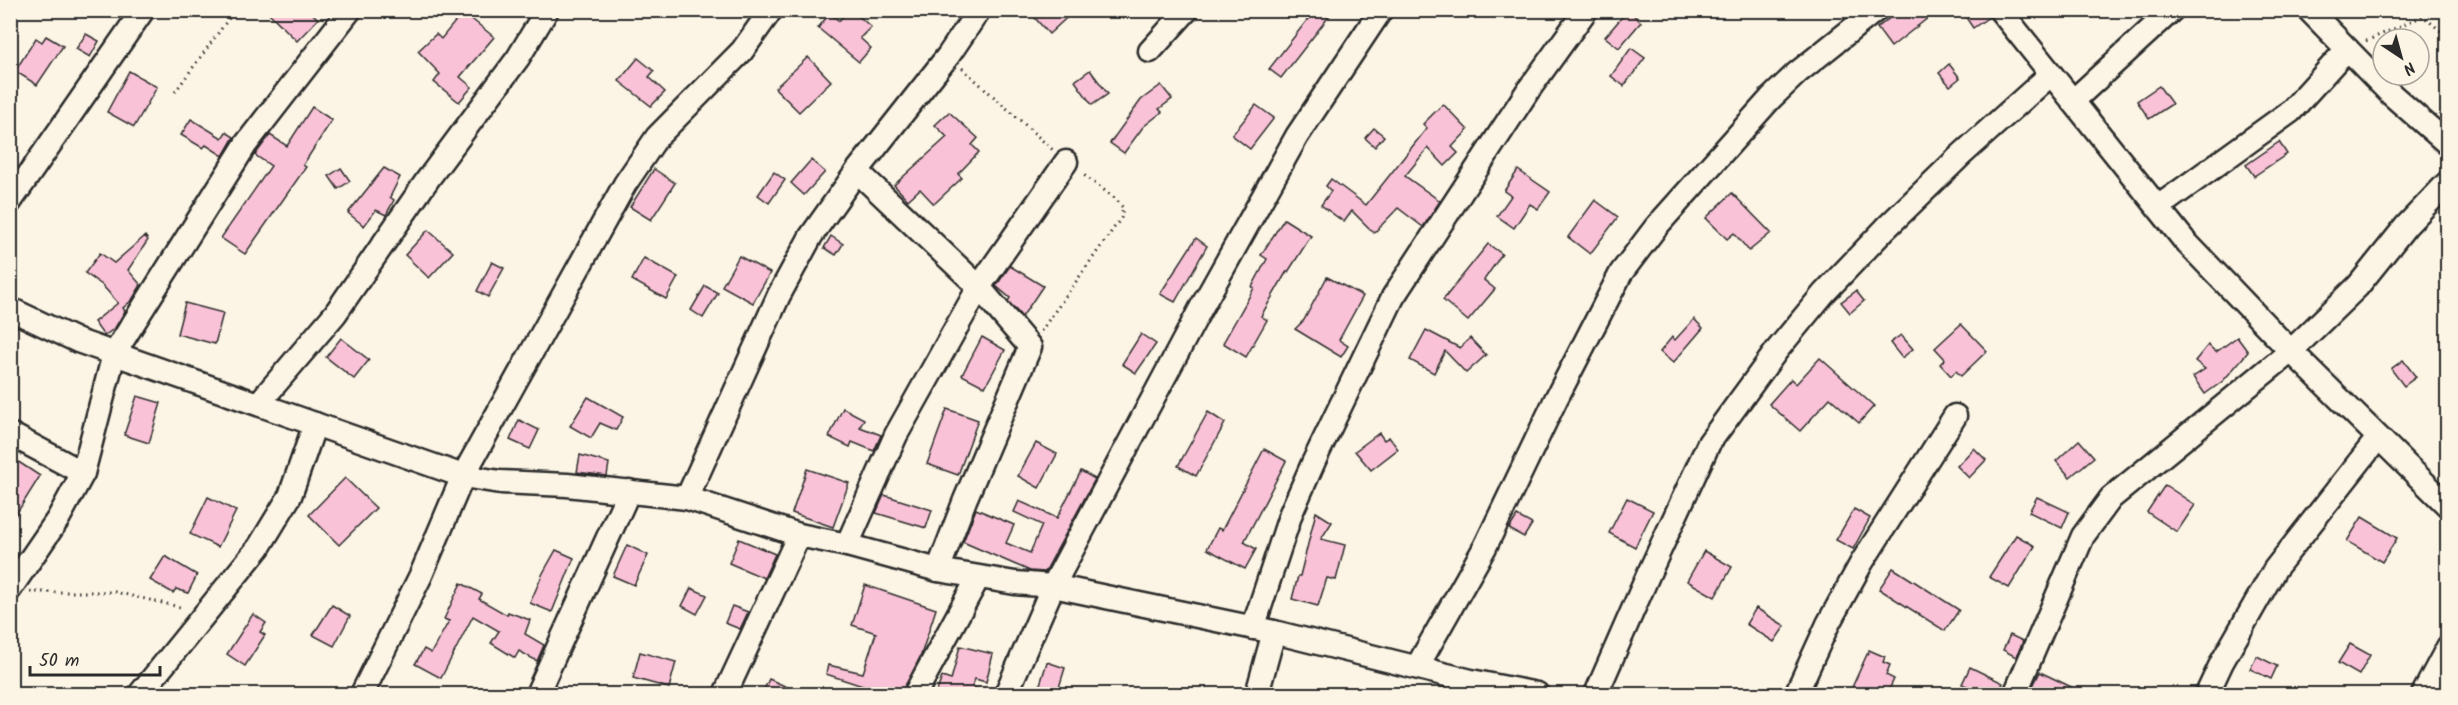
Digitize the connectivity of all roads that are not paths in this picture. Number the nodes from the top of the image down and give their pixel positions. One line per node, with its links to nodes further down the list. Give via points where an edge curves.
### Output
1 (143, 10): 21 (street)
2 (350, 10): 26 (street, via 246,144)
3 (547, 10): 27 (street, via 518,58 335,314)
4 (771, 10): 33 (street, via 742,51 657,137 625,184)
5 (979, 10): 19 (street, via 948,56)
6 (1187, 10): 14 (street)
7 (1381, 10): 41 (street, via 1297,136)
8 (1586, 10): 43 (street, via 1527,92 1393,297 1300,492)
9 (1876, 10): 45 (street, via 1771,98 1656,227 1621,273 1485,548)
10 (2000, 10): 15 (street)
11 (2172, 10): 16 (street)
12 (2309, 10): 13 (street)
13 (2347, 49): 17 (street); 22 (street, via 2291,111)
14 (1150, 51)
15 (2050, 75): 16 (street); 55 (street, via 1886,228 1777,350 1709,443)
16 (2073, 100): 22 (street)
17 (2448, 144)
18 (1066, 162): 23 (street)
19 (857, 171): 23 (street); 35 (street, via 811,236 779,295)
20 (2448, 182): 25 (street, via 2358,286)
21 (10, 202)
22 (2158, 207): 25 (street, via 2184,240)
23 (979, 287): 38 (street, via 896,435); 39 (street, via 1030,347)
24 (10, 309): 26 (street)
25 (2291, 351): 31 (street); 57 (street, via 2111,498 2083,536)
26 (114, 354): 27 (street); 32 (street)
27 (259, 403): 29 (street)
28 (1955, 416): 56 (street, via 1863,562 1828,624)
29 (315, 424): 33 (street); 47 (street, via 290,496 259,547)
30 (10, 434): 32 (street)
31 (2378, 438): 36 (street); 58 (street, via 2275,569)
32 (83, 473): 42 (street)
33 (463, 476): 34 (street, via 500,483); 48 (street, via 421,575)
34 (629, 491): 35 (street); 49 (street)
35 (687, 498): 37 (street)
36 (2448, 506)
37 (799, 535): 38 (street); 50 (street)
38 (847, 545): 39 (street)
39 (938, 570): 40 (street)
40 (978, 578): 41 (street); 51 (street)
41 (1053, 586): 43 (street); 52 (street)
42 (16, 591)
43 (1264, 630): 45 (street); 53 (street)
44 (2448, 647): 59 (street)
45 (1417, 667): 46 (street)
46 (1469, 688): 54 (street)
47 (140, 694)
48 (362, 694)
49 (537, 694)
50 (725, 694)
51 (915, 694)
52 (1006, 694)
53 (1257, 694)
54 (1537, 694)
55 (1596, 694)
56 (1796, 694)
57 (2015, 694)
58 (2207, 694)
59 (2422, 694)

